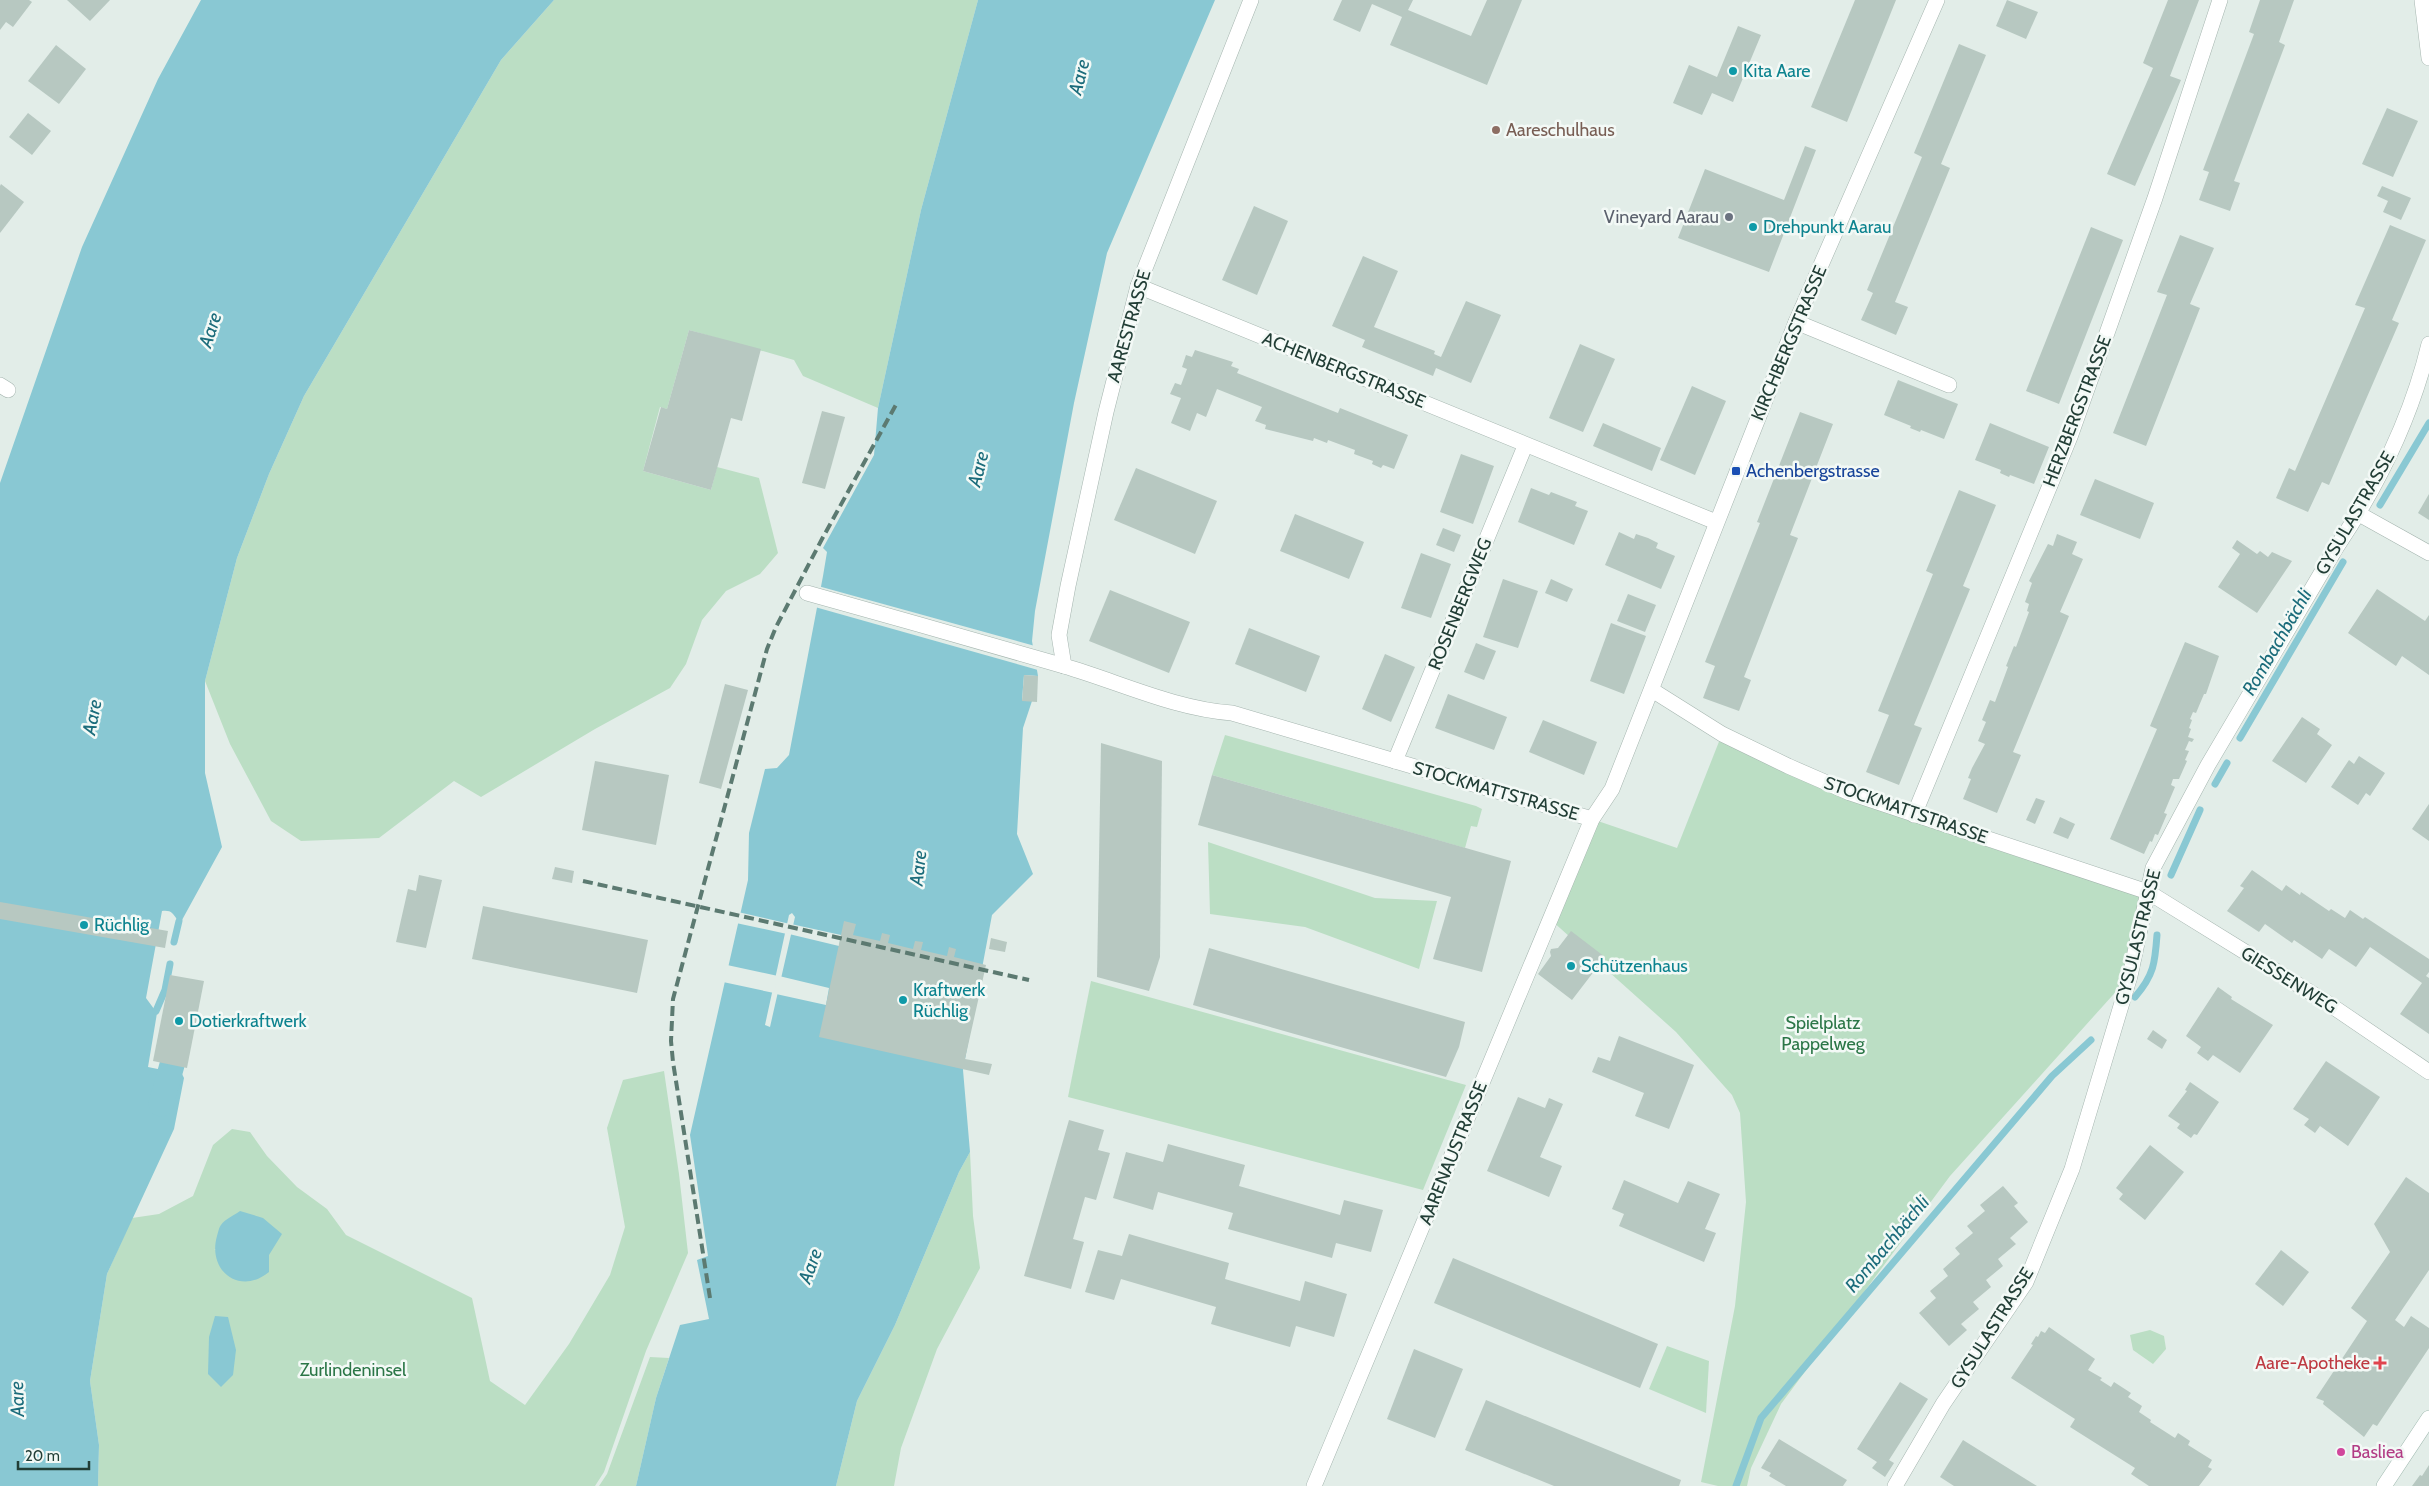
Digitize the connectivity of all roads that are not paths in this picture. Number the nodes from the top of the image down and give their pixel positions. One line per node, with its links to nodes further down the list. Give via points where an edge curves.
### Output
1 (1250, 0): 6 (street, AARESTRASSE)
2 (1937, 0): 7 (street, KIRCHBERGSTRASSE)
3 (2220, 0): 18 (street, HERZBERGSTRASSE, via 2070,437)
4 (2422, 0): 5 (street)
5 (2429, 58)
6 (1138, 286): 10 (street, ACHENBERGSTRASSE); 15 (street, AARESTRASSE, via 1106,412 1068,586 1059,635)
7 (1796, 322): 9 (street); 12 (street, KIRCHBERGSTRASSE)
8 (2429, 344): 11 (street, GYSULASTRASSE, via 2419,386 2403,428)
9 (1949, 385)
10 (1525, 446): 12 (street, ACHENBERGSTRASSE); 17 (street, ROSENBERGWEG)
11 (2359, 514): 13 (street); 20 (street, GYSULASTRASSE, via 2208,765 2153,868)
12 (1716, 522): 16 (street, KIRCHBERGSTRASSE)
13 (2429, 553)
14 (807, 593): 15 (street, STOCKMATTSTRASSE)
15 (1064, 666): 17 (street, STOCKMATTSTRASSE, via 1177,702 1213,712 1232,713)
16 (1652, 690): 18 (street, STOCKMATTSTRASSE, via 1722,734 1788,766 1850,793); 19 (street, STOCKMATTSTRASSE, via 1612,788)
17 (1395, 761): 19 (street, STOCKMATTSTRASSE)
18 (1914, 815): 20 (street, STOCKMATTSTRASSE)
19 (1592, 819): 23 (street, AARENAUSTRASSE)
20 (2148, 892): 21 (street, GIESSENWEG, via 2326,1002); 24 (street, GYSULASTRASSE, via 2130,976 2072,1169 2026,1282 1943,1404)
21 (2429, 1072)
22 (2429, 1418): 25 (street)
23 (1314, 1486)
24 (1895, 1486)
25 (2384, 1486)

